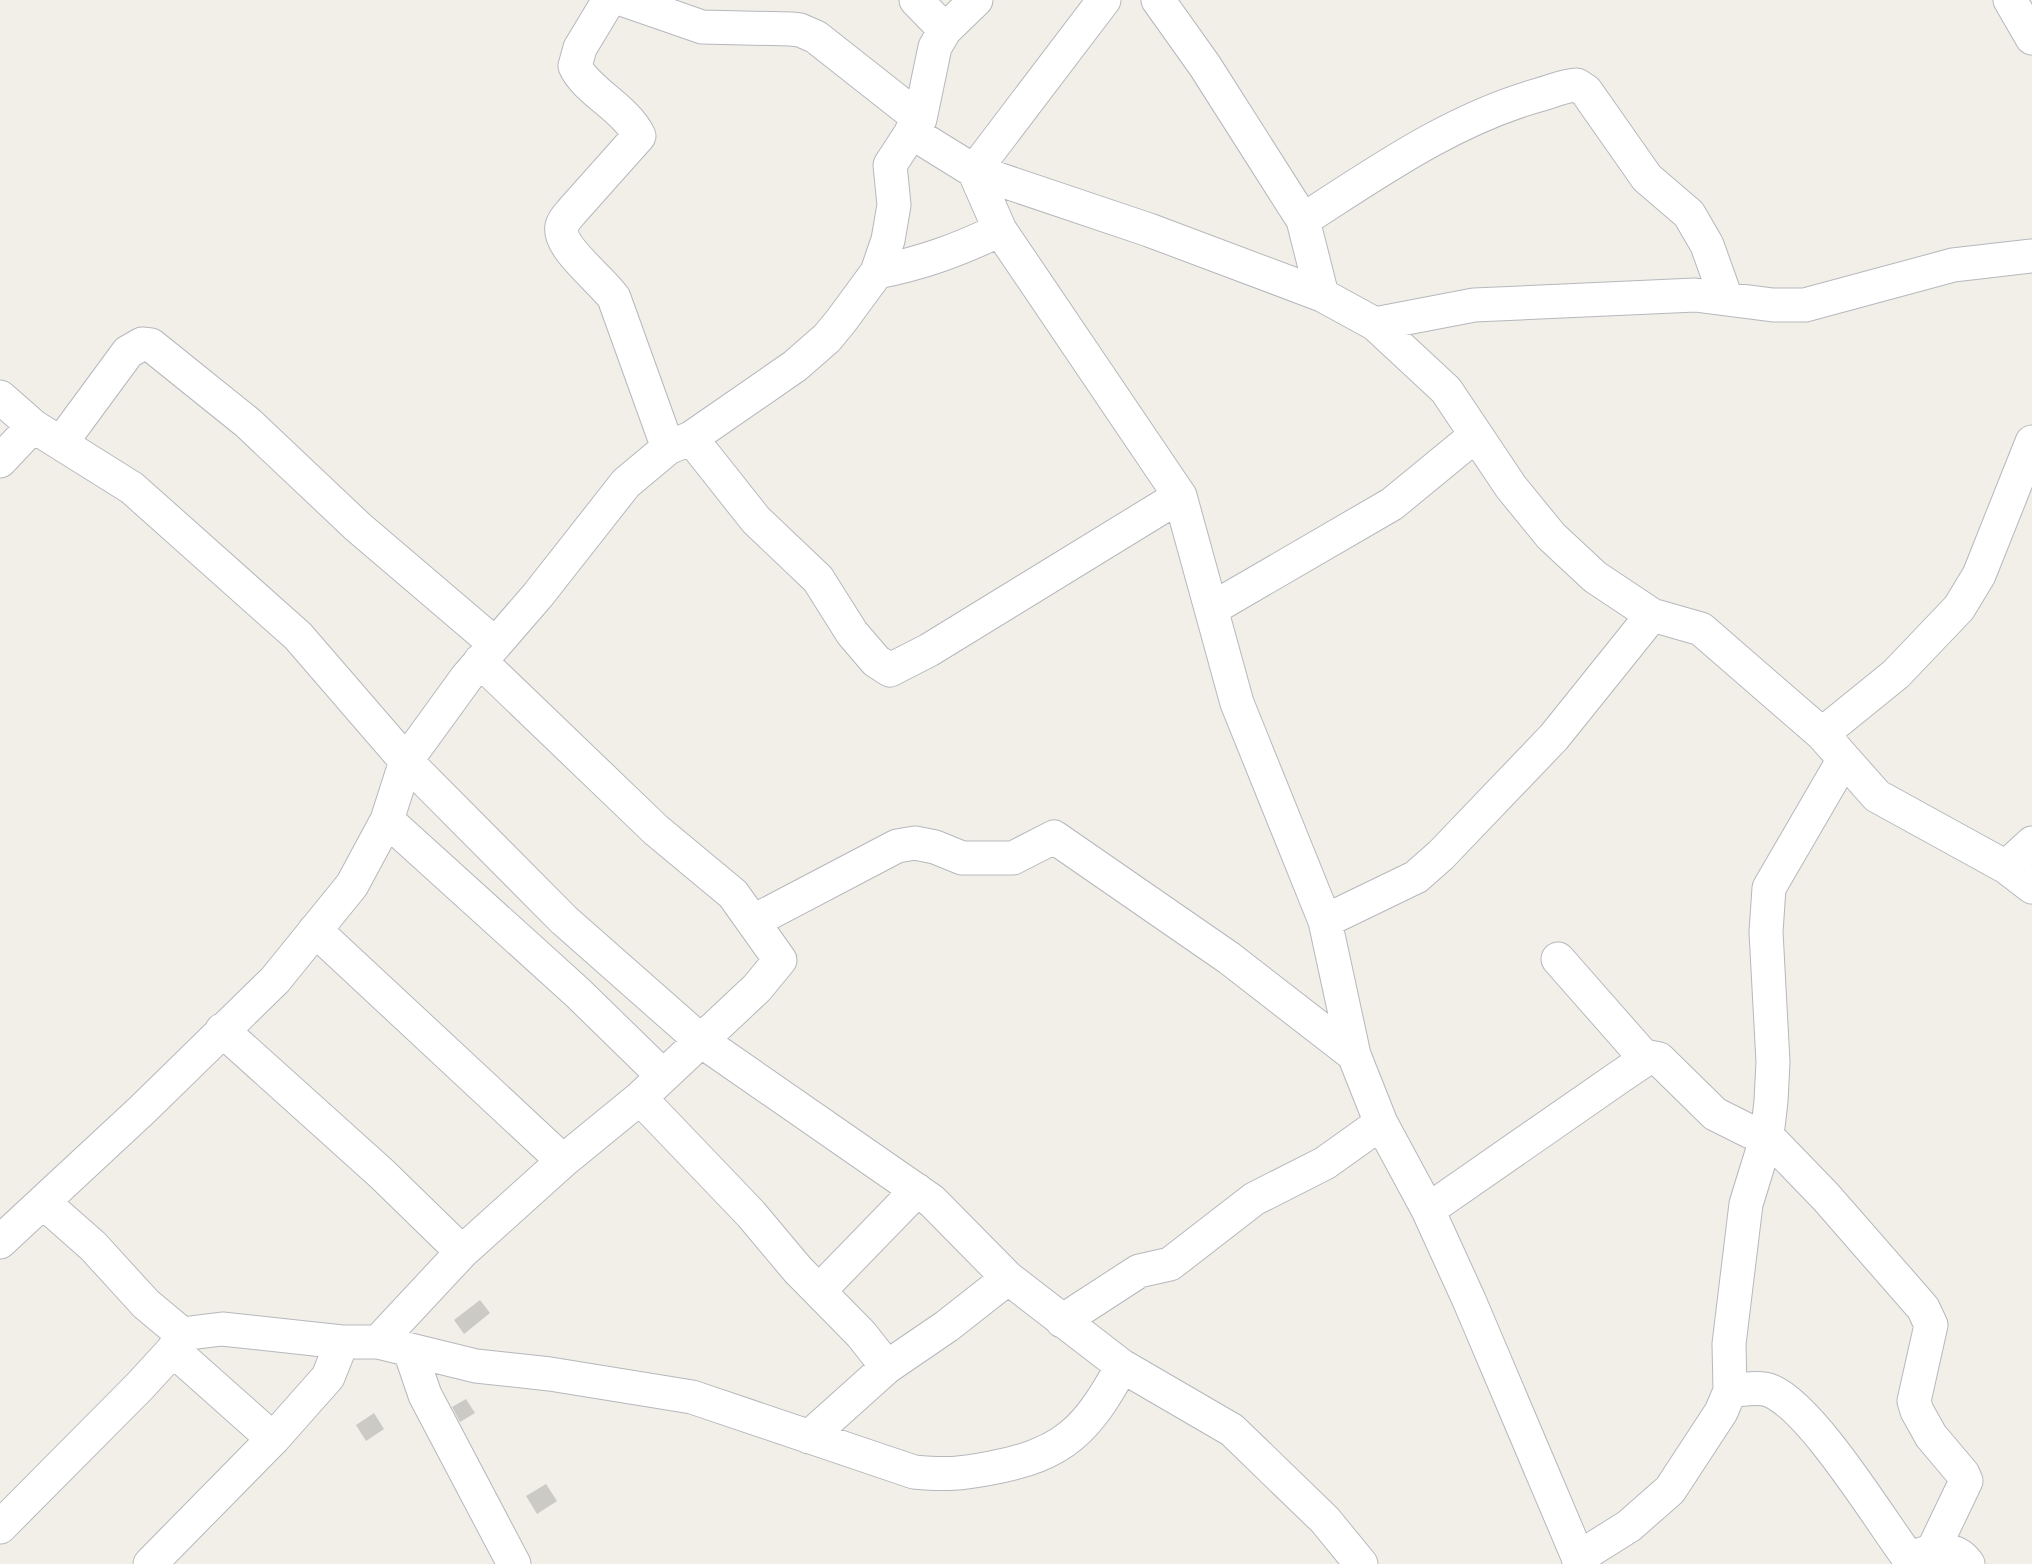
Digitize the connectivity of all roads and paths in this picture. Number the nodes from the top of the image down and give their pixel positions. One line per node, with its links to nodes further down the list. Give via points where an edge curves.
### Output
1 (609, 0): 24 (street, via 580,48 575,66 639,136 564,221 562,231 570,250 614,298)
2 (624, 0): 10 (street, via 702,27 800,30 816,37)
3 (916, 0): 8 (street)
4 (976, 0): 8 (street)
5 (1104, 0): 11 (street)
6 (1158, 0): 12 (street)
7 (2010, 0): 9 (street)
8 (945, 30): 10 (street, via 930,60)
9 (2032, 38)
10 (915, 125): 11 (street); 15 (street, via 890,165 893,213)
11 (974, 171): 13 (street); 16 (street, via 1149,230)
12 (1302, 220): 16 (street); 17 (street, via 1469,119 1504,104 1577,85 1647,178 1689,213 1707,245)
13 (1000, 230): 15 (street, via 950,254); 26 (street)
14 (2032, 256): 17 (street, via 1953,265 1805,305)
15 (877, 272): 24 (street, via 841,321 811,353 750,399)
16 (1322, 295): 18 (street)
17 (1726, 298): 18 (street, via 1695,295 1474,305)
18 (1375, 324): 21 (street, via 1446,390)
19 (0, 397): 20 (street)
20 (33, 426): 23 (street); 25 (street)
21 (1476, 435): 27 (street, via 1392,504); 28 (street, via 1510,487 1551,536 1595,577)
22 (2032, 442): 30 (street, via 1979,575 1959,608 1896,674)
23 (61, 443): 29 (street, via 128,352 141,344 151,345 248,423); 32 (street, via 132,488 298,636)
24 (679, 443): 26 (street, via 818,579 852,633 876,662 890,670); 29 (street, via 626,483 538,595)
25 (0, 461)
26 (1180, 496): 27 (street)
27 (1213, 608): 38 (street, via 1237,703)
28 (1652, 615): 30 (street, via 1701,629); 38 (street, via 1554,737 1441,855 1416,877)
29 (487, 652): 32 (street); 37 (street, via 656,830 728,889)
30 (1822, 734): 31 (street)
31 (1844, 759): 35 (street, via 1877,796); 48 (street, via 1769,888 1766,932 1773,1062)
32 (406, 761): 33 (street); 42 (street, via 564,920)
33 (387, 820): 39 (street, via 352,885); 45 (street)
34 (2032, 843): 35 (street)
35 (2006, 867): 36 (street)
36 (2032, 886)
37 (754, 921): 42 (street, via 780,962); 43 (street, via 897,846 915,843 962,858 1013,858 1054,837 1229,958)
38 (1325, 921): 43 (street)
39 (315, 930): 41 (street, via 275,980); 49 (street)
40 (1558, 959): 44 (street)
41 (222, 1030): 51 (street); 54 (street)
42 (700, 1040): 45 (street); 50 (street)
43 (1354, 1055): 47 (street)
44 (1646, 1059): 48 (street, via 1659,1059 1715,1114); 52 (street)
45 (663, 1075): 46 (street)
46 (640, 1098): 49 (street); 56 (street)
47 (1380, 1122): 52 (street); 57 (street, via 1325,1163 1254,1199 1170,1264 1139,1271)
48 (1767, 1136): 64 (street, via 1746,1204 1729,1344); 68 (street, via 1908,1288 1931,1321 1914,1401 1931,1436 1965,1481)
49 (563, 1161): 54 (street)
50 (917, 1190): 55 (street); 56 (street)
51 (43, 1202): 53 (street); 58 (street, via 93,1246)
52 (1428, 1210): 69 (street)
53 (0, 1242)
54 (462, 1252): 60 (street)
55 (1008, 1278): 57 (street); 63 (street)
56 (820, 1290): 63 (street)
57 (1062, 1321): 62 (street)
58 (177, 1342): 59 (street, via 222,1329); 66 (street); 67 (street)
59 (342, 1342): 60 (street); 66 (street, via 328,1377)
60 (378, 1342): 61 (street)
61 (410, 1351): 65 (street, via 476,1366 692,1397); 71 (street, via 425,1395)
62 (1122, 1366): 65 (street, via 1101,1405 1076,1432 1052,1450 1027,1461 950,1475 923,1473); 72 (street, via 1232,1430 1325,1520)
63 (887, 1367): 65 (street)
64 (1730, 1391): 68 (street, via 1769,1390 1792,1405); 69 (street, via 1721,1412 1670,1490)
65 (809, 1437)
66 (273, 1439): 70 (street)
67 (0, 1527)
68 (1915, 1558): 73 (street, via 1951,1552 1964,1557)
69 (1580, 1561)
70 (150, 1564)
71 (514, 1564)
72 (1361, 1564)
73 (1968, 1564)

